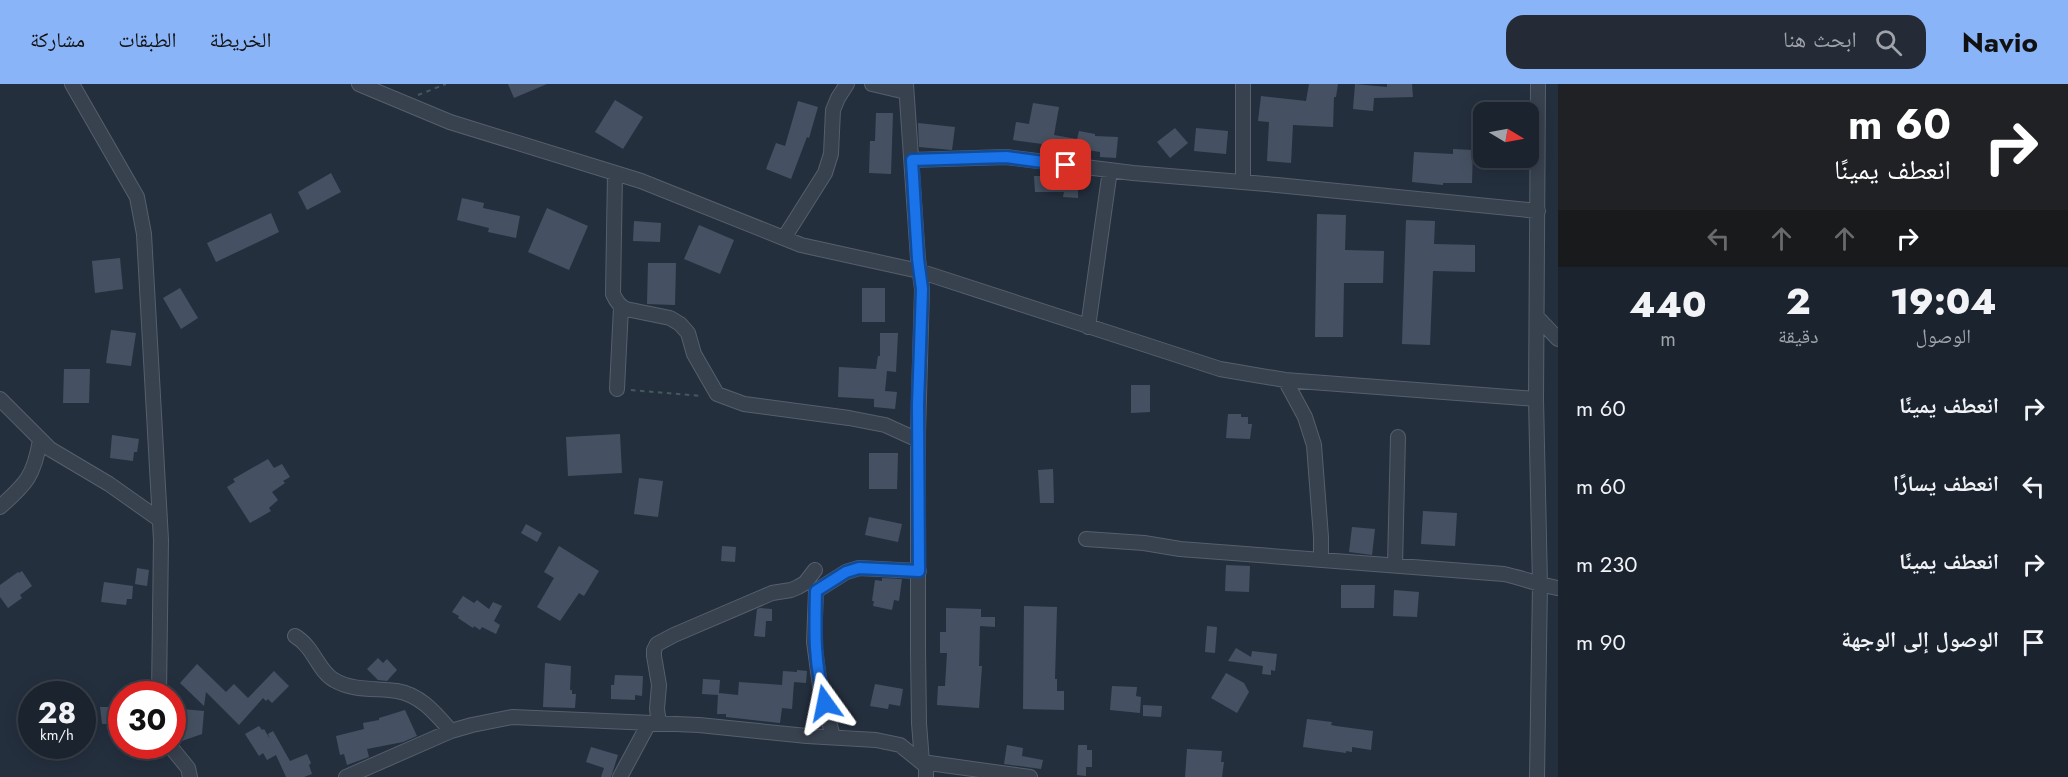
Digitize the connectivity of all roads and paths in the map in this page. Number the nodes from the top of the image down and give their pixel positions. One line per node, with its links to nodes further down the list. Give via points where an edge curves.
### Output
1 (72, 84): 30 (street, via 137,197 144,234)
2 (359, 84): 9 (street)
3 (446, 84): 9 (path)
4 (847, 84): 15 (street, via 833,110 831,154 825,173)
5 (872, 84): 8 (street)
6 (1243, 84): 13 (street)
7 (1538, 84): 14 (street)
8 (906, 88): 10 (street)
9 (401, 101): 12 (street, via 450,122)
10 (912, 160): 11 (street, via 1006,157); 16 (street)
11 (1110, 170): 13 (street); 19 (street)
12 (615, 173): 15 (street); 17 (street, via 613,294)
13 (1243, 182): 14 (street)
14 (1538, 211): 18 (street)
15 (784, 238): 16 (street)
16 (919, 271): 19 (street); 28 (street, via 922,308)
17 (621, 307): 22 (street); 23 (street, via 680,324)
18 (1538, 318): 20 (street); 25 (street)
19 (1088, 327): 21 (street, via 1220,369)
20 (1558, 339)
21 (1285, 380): 25 (street); 32 (street, via 1305,417 1314,445)
22 (617, 389): 23 (path, via 688,396)
23 (717, 394): 28 (street, via 744,404 885,425)
24 (0, 399): 27 (street)
25 (1536, 399): 36 (street)
26 (1398, 437): 33 (street)
27 (40, 440): 29 (street, via 32,474); 30 (street)
28 (918, 440): 35 (street)
29 (0, 507)
30 (160, 520): 39 (street)
31 (1086, 539): 32 (street)
32 (1321, 559): 33 (street)
33 (1395, 566): 36 (street, via 1504,574)
34 (815, 570): 40 (street, via 798,587 772,593 657,644 654,656 659,685)
35 (919, 571): 42 (street, via 859,568 816,591 814,642); 44 (street)
36 (1540, 585): 37 (street); 50 (street)
37 (1558, 588)
38 (295, 636): 41 (street, via 305,642 331,679 352,687 399,691 412,696 427,705)
39 (159, 681)
40 (654, 723): 41 (street, via 512,717); 42 (street); 47 (street)
41 (451, 731): 46 (street)
42 (833, 737): 44 (street, via 900,745)
43 (181, 759): 45 (street)
44 (922, 762): 48 (street); 49 (street)
45 (190, 777)
46 (346, 777)
47 (620, 777)
48 (926, 777)
49 (1030, 777)
50 (1537, 777)

